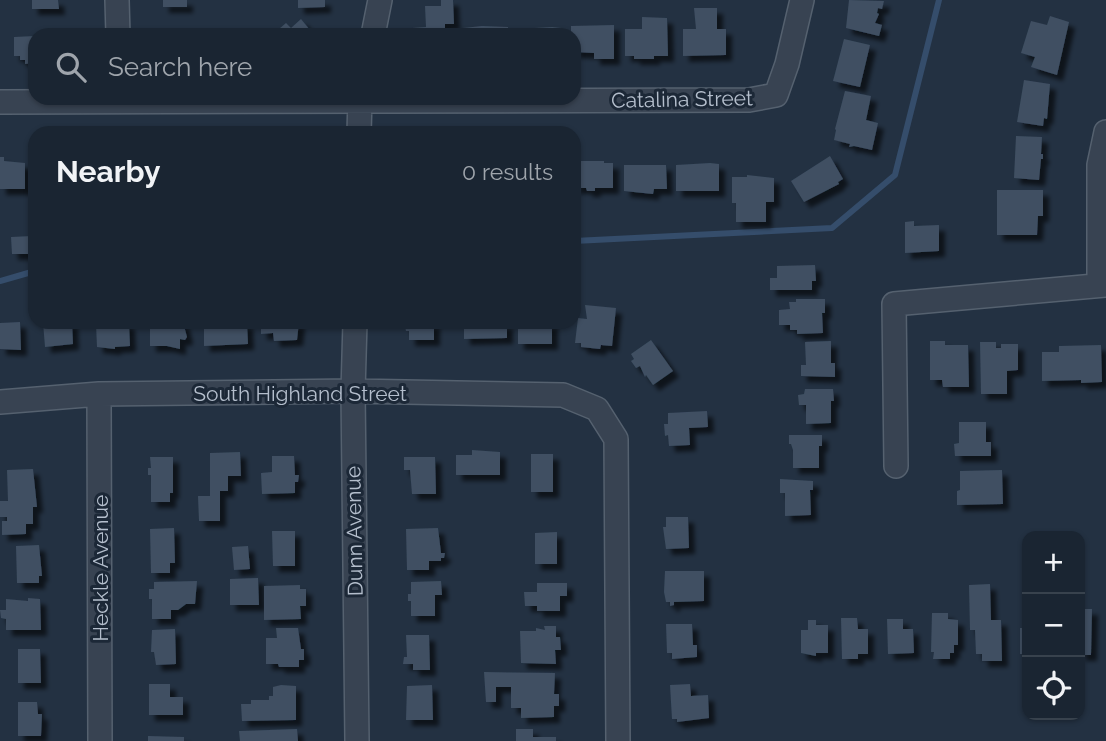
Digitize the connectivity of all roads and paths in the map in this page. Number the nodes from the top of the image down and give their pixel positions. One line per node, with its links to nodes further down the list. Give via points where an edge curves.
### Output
1 (117, 0): 4 (street)
2 (380, 0): 5 (street)
3 (802, 0): 6 (street, Catalina Street, via 776,95 748,100)
4 (118, 28)
5 (374, 28)
6 (581, 100)
7 (28, 101): 8 (street, Catalina Street)
8 (0, 102)
9 (360, 105): 10 (street)
10 (359, 126)
11 (1106, 132): 12 (street, via 1099,166)
12 (1102, 285): 17 (street, via 894,304)
13 (355, 329): 14 (street, Dunn Avenue)
14 (353, 391): 15 (street, South Highland Street); 19 (street, Dunn Avenue); 20 (street, South Highland Street, via 563,395 597,410 616,439)
15 (99, 394): 16 (street, South Highland Street); 18 (street, Heckle Avenue)
16 (0, 402)
17 (897, 466)
18 (100, 741)
19 (356, 741)
20 (618, 741)

